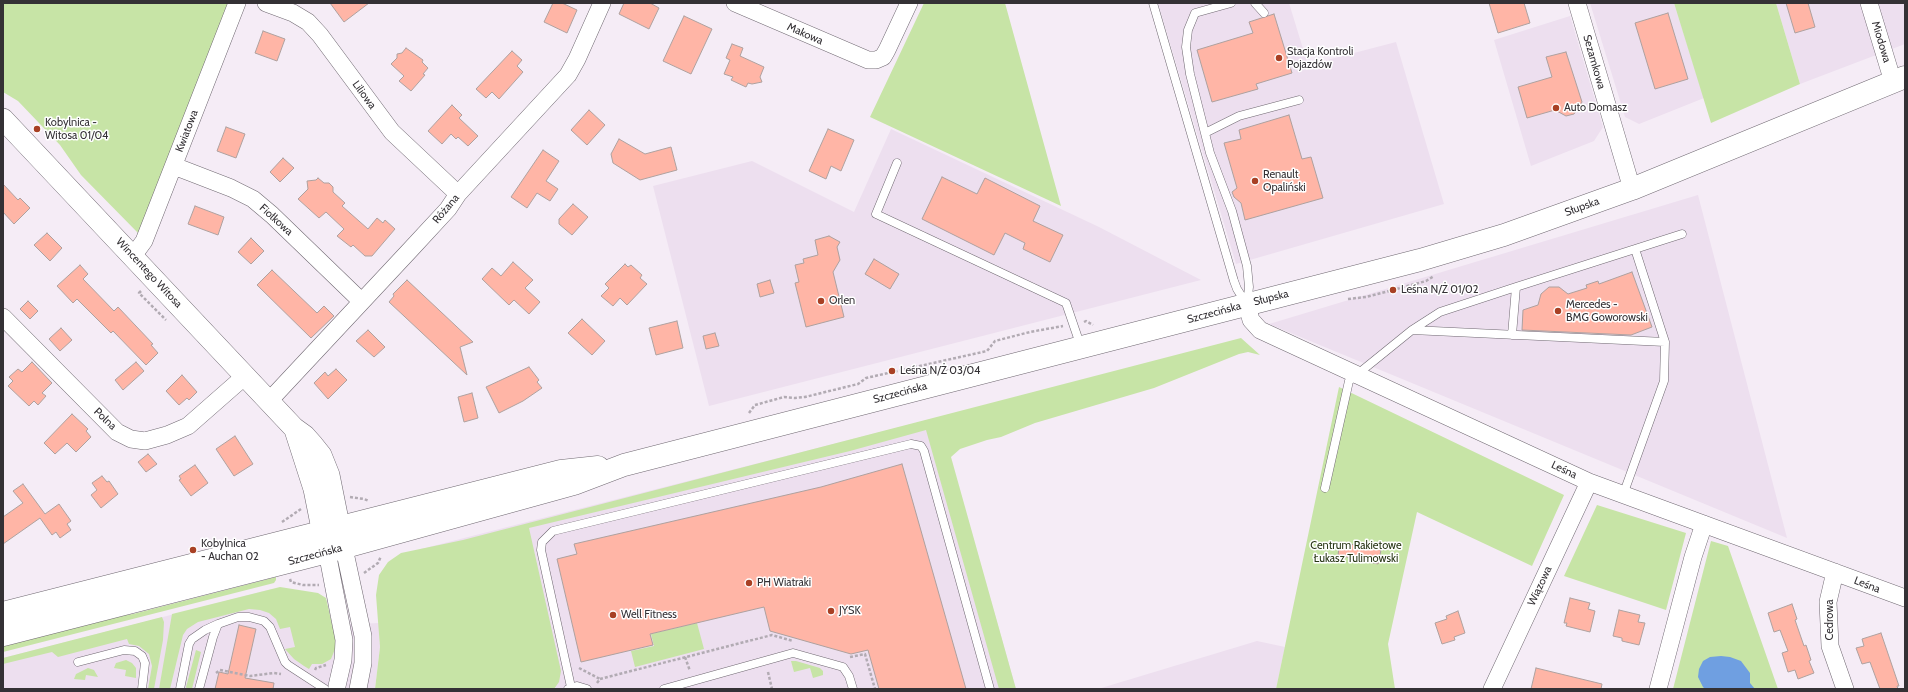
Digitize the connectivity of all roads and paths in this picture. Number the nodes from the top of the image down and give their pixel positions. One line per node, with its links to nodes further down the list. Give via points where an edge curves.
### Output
1 (237, 3): 17 (street, Kwiatowa)
2 (266, 3): 19 (street, Liliowa, via 308,22 392,132)
3 (602, 3): 19 (street, Różana, via 568,75)
4 (735, 3): 5 (street, Makowa, via 868,60 883,57)
5 (909, 3)
6 (1153, 3): 25 (lane, via 1232,274 1237,289)
7 (1231, 3): 15 (lane, via 1195,13 1188,30 1186,47 1190,74)
8 (1255, 3): 11 (lane)
9 (1577, 3): 18 (street, Sezamkowa)
10 (1869, 3): 12 (street, Miodowa)
11 (1264, 13)
12 (1899, 79): 18 (main road, Słupska)
13 (1299, 100): 15 (lane, via 1239,116)
14 (3, 119): 22 (street, Wincentego Witosa)
15 (1205, 132): 25 (lane, via 1210,153 1232,211 1247,266)
16 (897, 163): 27 (lane, via 876,214 1066,303)
17 (174, 166): 22 (street, Kwiatowa, via 144,240); 24 (street, Fiołkowa, via 253,199)
18 (1632, 189): 25 (main road, Słupska, via 1504,235 1420,260)
19 (458, 194): 24 (street, Różana, via 417,244)
20 (1682, 234): 21 (lane)
21 (1635, 249): 23 (lane); 30 (lane)
22 (133, 256): 33 (street, Wincentego Witosa)
23 (1516, 287): 28 (lane, via 1440,312); 29 (lane)
24 (361, 301): 34 (street, Różana)
25 (1247, 305): 31 (main road, Szczecińska); 32 (street, Leśna, via 1251,320 1260,330)
26 (3, 317): 33 (street, Polna, via 117,432 131,439 145,441 188,426)
27 (1073, 325): 31 (lane); 35 (path, via 995,341 987,351 866,378 858,384 843,388 805,397 784,396 755,405)
28 (1412, 330): 29 (lane); 32 (lane)
29 (1512, 335): 30 (lane)
30 (1666, 342): 38 (lane, via 1664,381)
31 (1081, 348): 44 (main road, Szczecińska, via 624,465 574,484)
32 (1356, 375): 36 (street, Leśna); 37 (lane, via 1349,381)
33 (245, 376): 34 (street, Wincentego Witosa)
34 (269, 401): 44 (street, Wincentego Witosa, via 294,428)
35 (746, 415)
36 (1590, 482): 38 (street, Leśna); 71 (street, Wiązowa)
37 (1325, 488)
38 (1623, 495): 42 (street, Leśna)
39 (348, 497): 40 (path, via 364,499)
40 (373, 504)
41 (301, 509): 43 (path)
42 (1704, 524): 46 (street, Leśna); 72 (street)
43 (278, 526)
44 (333, 540): 51 (main road, Szczecińska); 53 (main road, Szczecińska); 60 (street, via 344,640 343,660); 65 (street, via 364,636 363,663)
45 (384, 549): 47 (path, via 378,563)
46 (1835, 572): 50 (street, Leśna); 73 (street, Cedrowa, via 1828,602 1830,646)
47 (366, 573)
48 (291, 582): 49 (path)
49 (318, 585)
50 (1905, 598)
51 (3, 613)
52 (218, 624): 60 (lane, via 238,617 264,621 270,627 285,662); 63 (lane, via 205,630 189,644); 64 (lane)
53 (3, 635)
54 (563, 651): 59 (path, via 574,649 579,668); 61 (lane); 70 (lane, via 541,550 542,542 553,531 916,444 924,450)
55 (764, 660): 67 (lane); 68 (path); 69 (lane, via 792,653 843,667 850,676)
56 (78, 662): 62 (lane, via 124,650 135,651 145,662)
57 (285, 676): 58 (path, via 274,673 250,676 220,670 216,672)
58 (215, 678)
59 (600, 679)
60 (336, 688)
61 (570, 688): 66 (lane, via 577,686)
62 (142, 689)
63 (180, 689)
64 (198, 689)
65 (358, 689)
66 (587, 689)
67 (664, 689)
68 (772, 689)
69 (853, 689)
70 (990, 689)
71 (1492, 689)
72 (1658, 689)
73 (1845, 689)

